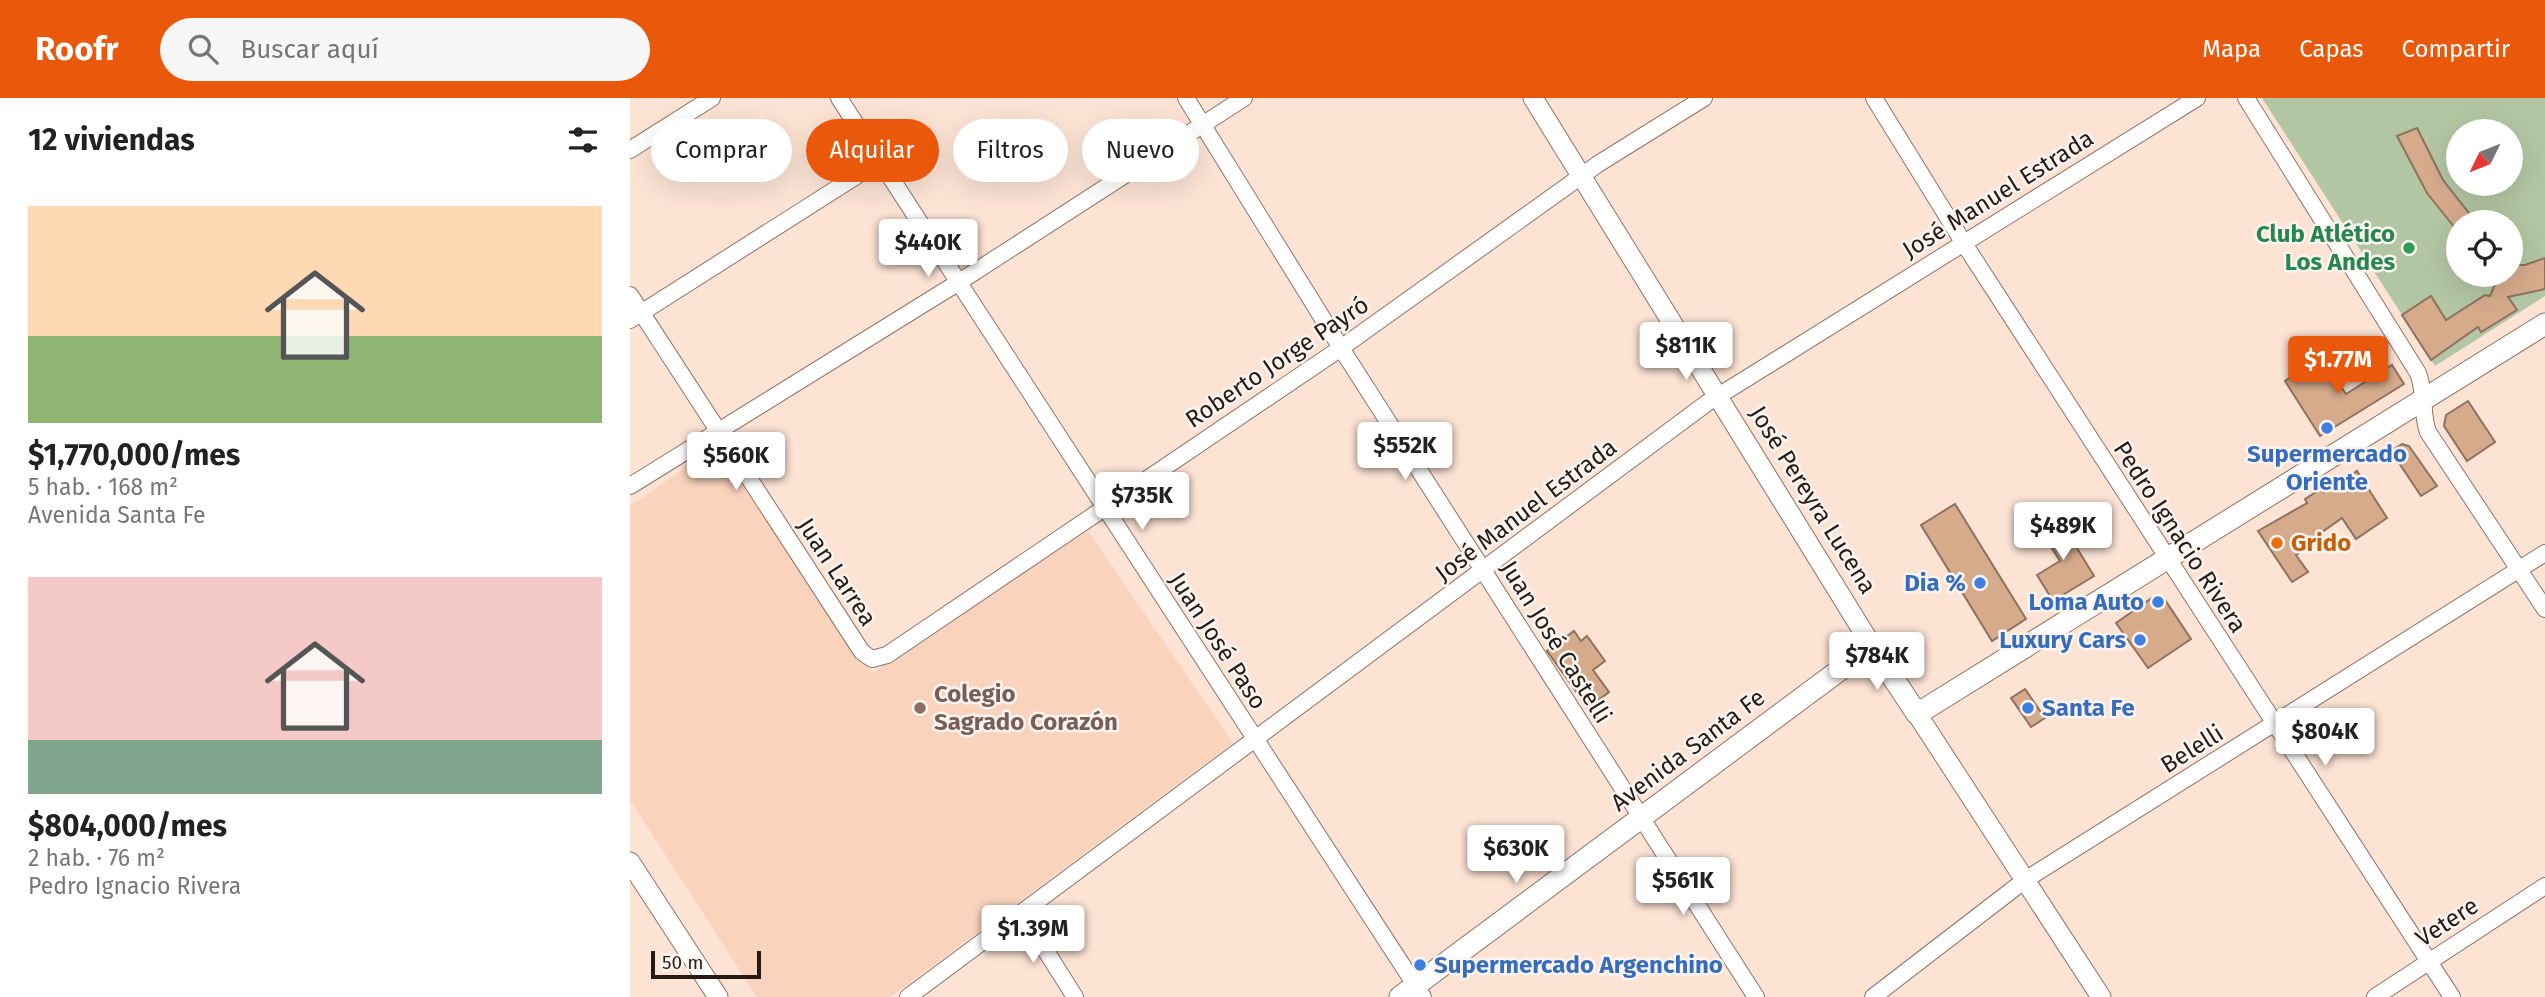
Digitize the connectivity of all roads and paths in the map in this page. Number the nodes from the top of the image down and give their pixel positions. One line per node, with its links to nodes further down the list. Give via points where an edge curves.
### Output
1 (712, 98): 12 (street)
2 (839, 98): 10 (street, Juan José Paso)
3 (1186, 98): 11 (street, Juan José Castelli)
4 (1244, 98): 11 (street)
5 (1533, 98): 13 (street, José Pereyra Lucena)
6 (1704, 98): 13 (street, Roberto Jorge Payró)
7 (1874, 98): 16 (street, Pedro Ignacio Rivera)
8 (2197, 98): 16 (street, José Manuel Estrada)
9 (2246, 98): 23 (street, via 2418,373)
10 (853, 119)
11 (1203, 124): 17 (street); 21 (street, Juan José Castelli)
12 (630, 150)
13 (1583, 176): 21 (street, Roberto Jorge Payró); 22 (street, José Pereyra Lucena)
14 (847, 182): 19 (street)
15 (894, 182): 17 (street, Juan José Paso)
16 (1963, 243): 22 (street, José Manuel Estrada); 28 (street, Pedro Ignacio Rivera)
17 (959, 282): 24 (street); 26 (street, Juan José Paso)
18 (630, 295): 19 (street, Juan Larrea)
19 (636, 316): 24 (street, Juan Larrea)
20 (2545, 324): 23 (main road)
21 (1341, 348): 26 (street, Roberto Jorge Payró); 30 (street, Juan José Castelli)
22 (1718, 396): 30 (street, José Manuel Estrada); 32 (street, José Pereyra Lucena)
23 (2424, 397): 28 (main road); 29 (street, via 2428,432)
24 (717, 430): 25 (street); 33 (street, Juan Larrea, via 862,652)
25 (630, 486)
26 (1104, 506): 33 (street, Roberto Jorge Payró, via 887,655); 36 (street, Juan José Paso)
27 (2545, 553): 29 (street, Belelli)
28 (2167, 558): 34 (main road); 35 (street, Pedro Ignacio Rivera)
29 (2519, 569): 31 (street); 35 (street, Belelli)
30 (1484, 570): 36 (street, José Manuel Estrada); 37 (street, Juan José Castelli)
31 (2545, 609)
32 (1872, 646): 34 (main road, José Pereyra Lucena); 37 (main road, Avenida Santa Fe)
33 (872, 659)
34 (1917, 714): 39 (street, José Pereyra Lucena)
35 (2274, 724): 39 (street, Belelli); 42 (street, Pedro Ignacio Rivera)
36 (1255, 739): 41 (street, José Manuel Estrada); 43 (street, Juan José Paso)
37 (1641, 818): 43 (main road, Avenida Santa Fe); 47 (street, Juan José Castelli)
38 (630, 862): 44 (street)
39 (2025, 880): 48 (street, Belelli); 49 (street, José Pereyra Lucena)
40 (2545, 886): 42 (street, Vetere)
41 (1022, 913): 45 (street, José Manuel Estrada); 46 (street)
42 (2429, 961): 50 (street, Vetere); 51 (street, Pedro Ignacio Rivera)
43 (1413, 993)
44 (718, 997)
45 (908, 997)
46 (1075, 997)
47 (1756, 997)
48 (1874, 997)
49 (2101, 997)
50 (2375, 997)
51 (2452, 997)

